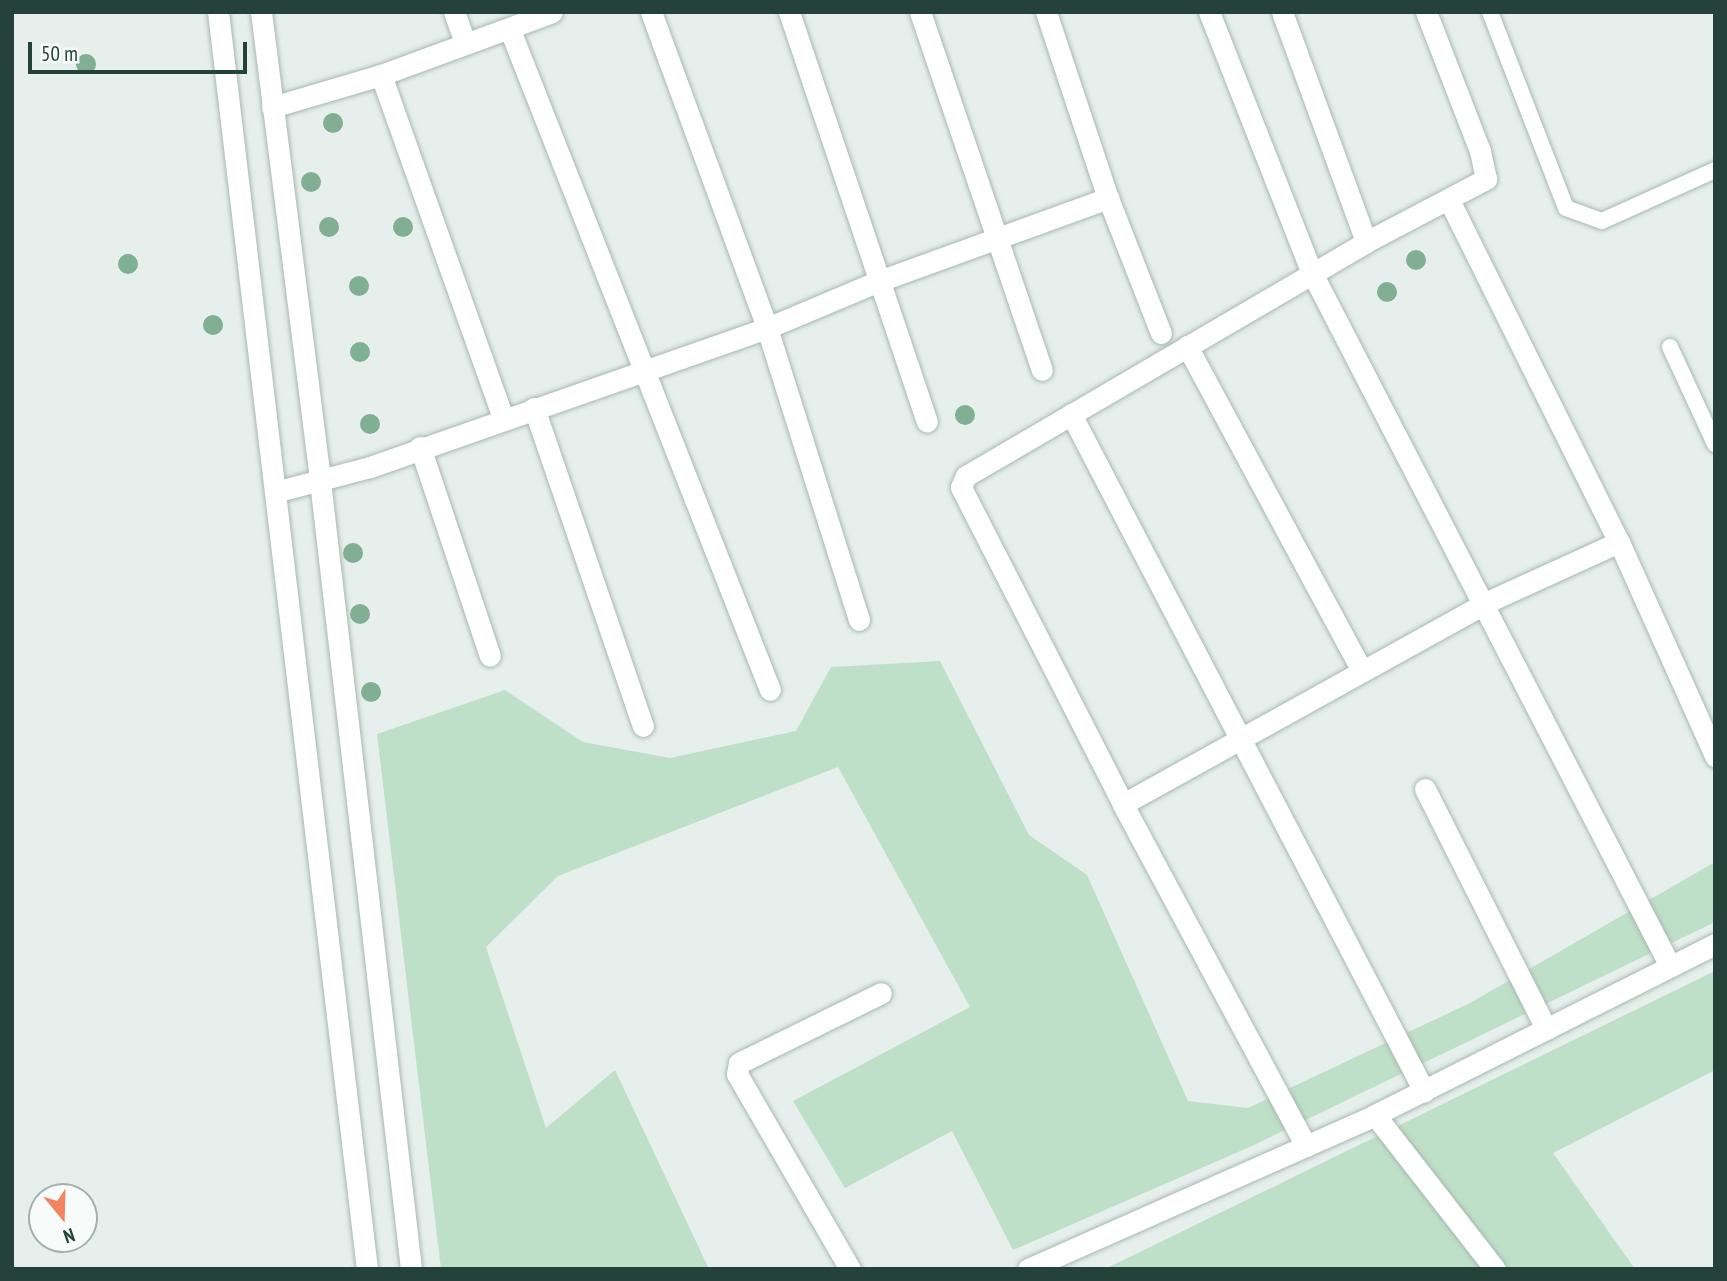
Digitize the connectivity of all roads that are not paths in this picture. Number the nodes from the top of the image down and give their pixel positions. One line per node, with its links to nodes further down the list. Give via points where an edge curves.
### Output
1 (218, 12): 37 (street)
2 (261, 12): 16 (street)
3 (454, 12): 14 (street)
4 (552, 12): 13 (street)
5 (651, 12): 24 (street)
6 (789, 12): 23 (street)
7 (919, 12): 20 (street)
8 (1046, 12): 18 (street)
9 (1209, 12): 22 (street)
10 (1282, 12): 21 (street)
11 (1426, 12): 19 (street, via 1480,151 1486,179)
12 (1490, 12): 17 (lane, via 1566,208 1602,221)
13 (510, 30): 14 (street); 28 (street)
14 (465, 42): 15 (street)
15 (381, 75): 16 (street); 32 (street)
16 (272, 107): 36 (street)
17 (1715, 170)
18 (1108, 198): 20 (street); 25 (street)
19 (1450, 200): 21 (street); 38 (street)
20 (996, 240): 23 (street); 29 (street)
21 (1366, 242): 22 (street)
22 (1312, 273): 26 (street); 39 (street)
23 (879, 281): 24 (street); 33 (street)
24 (767, 328): 28 (street); 40 (street)
25 (1161, 333)
26 (1187, 346): 31 (street); 42 (street)
27 (1670, 347): 34 (lane)
28 (646, 368): 30 (street); 43 (street)
29 (1042, 370)
30 (534, 408): 32 (street); 44 (street)
31 (1071, 414): 45 (street); 48 (street, via 966,476 961,487)
32 (504, 420): 35 (street)
33 (927, 421)
34 (1715, 444)
35 (420, 447): 36 (street); 41 (street)
36 (320, 481): 37 (street); 57 (street)
37 (275, 492): 56 (street)
38 (1619, 542): 39 (street); 46 (street)
39 (1485, 603): 42 (street); 50 (street)
40 (859, 621)
41 (490, 656)
42 (1362, 671): 45 (street)
43 (770, 690)
44 (643, 726)
45 (1238, 739): 48 (street); 53 (street)
46 (1715, 756)
47 (1426, 789): 52 (street)
48 (1123, 804): 55 (street)
49 (1715, 944): 50 (street)
50 (1671, 966): 52 (street)
51 (881, 993): 58 (street, via 739,1063 737,1074)
52 (1546, 1029): 53 (street)
53 (1424, 1091): 54 (street)
54 (1375, 1115): 55 (street); 60 (street)
55 (1306, 1146): 59 (street)
56 (367, 1269)
57 (411, 1269)
58 (850, 1269)
59 (1028, 1269)
60 (1495, 1269)

